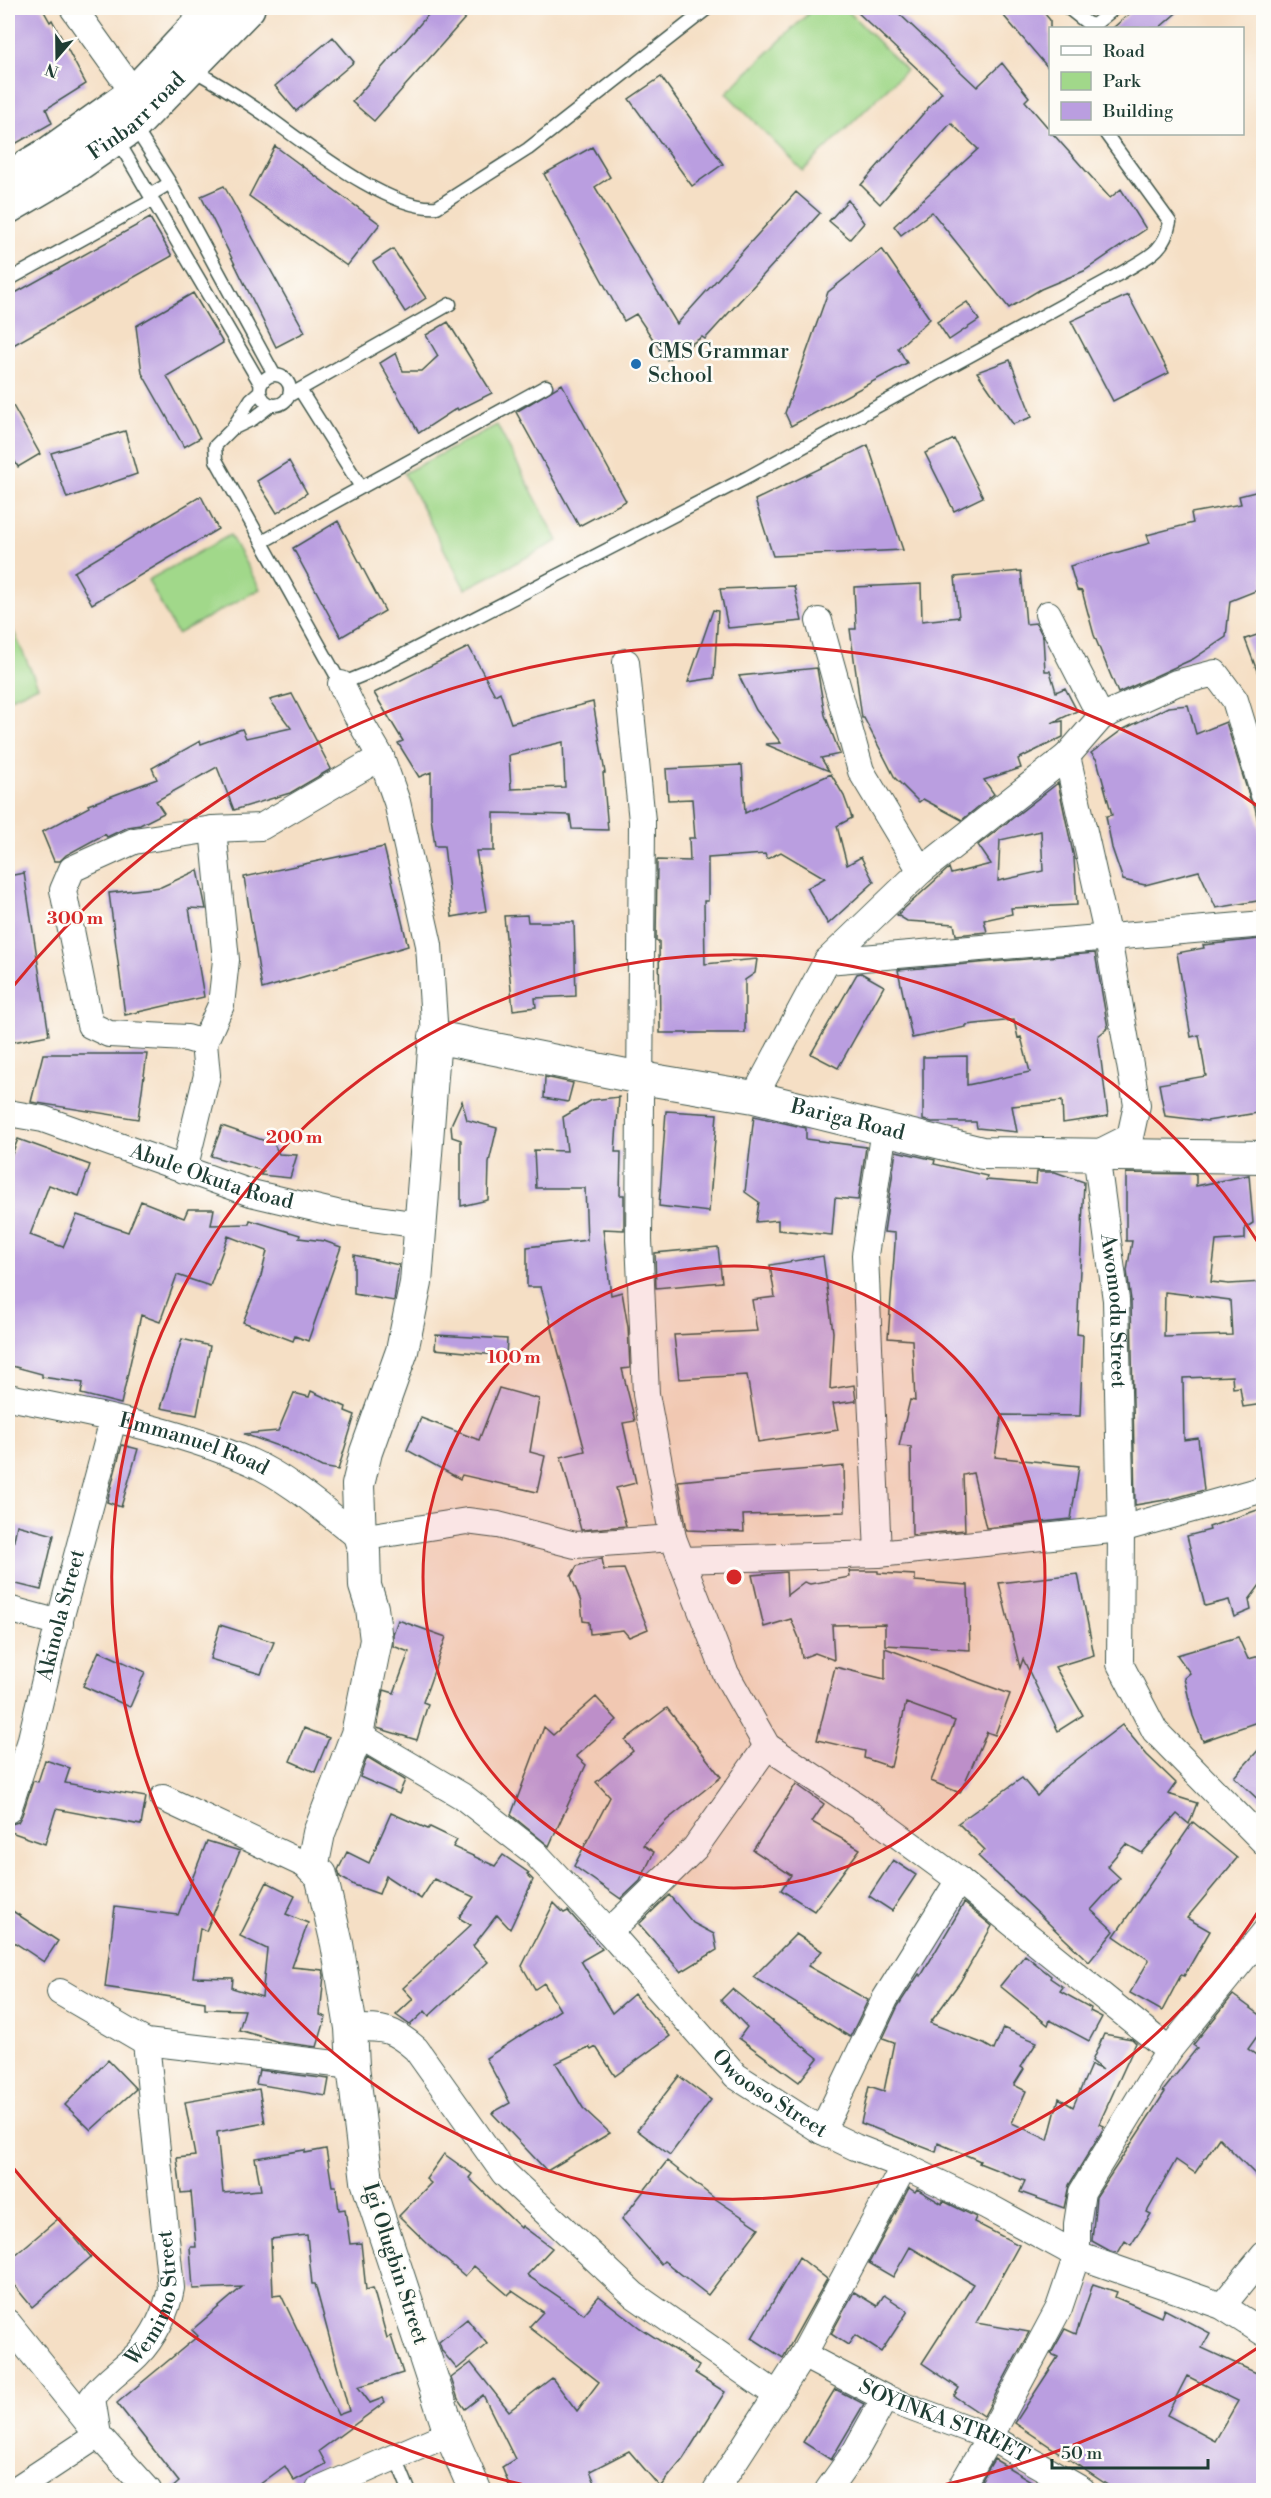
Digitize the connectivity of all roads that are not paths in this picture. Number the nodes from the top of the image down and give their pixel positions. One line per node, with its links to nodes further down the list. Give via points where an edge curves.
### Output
1 (73, 8): 8 (street)
2 (214, 8): 8 (main road, Finbarr road)
3 (248, 8): 7 (main road, Finbarr road)
4 (708, 8): 7 (lane, via 528,149 437,207 404,203 364,183 255,107)
5 (1068, 8): 6 (lane, via 1094,25)
6 (1115, 8)
7 (190, 69): 9 (main road, Finbarr road)
8 (134, 93): 11 (main road, Finbarr road)
9 (124, 132): 12 (lane); 13 (lane, via 125,153); 14 (main road, Finbarr road)
10 (1107, 135): 28 (lane, via 1170,222 1160,248 748,477)
11 (8, 178)
12 (170, 183): 13 (lane); 17 (lane)
13 (151, 197): 15 (lane); 19 (lane)
14 (8, 207)
15 (8, 280)
16 (450, 304): 20 (lane)
17 (274, 374): 19 (lane); 20 (lane, via 286,378)
18 (546, 386): 23 (lane)
19 (260, 388): 21 (lane, via 261,397); 22 (lane)
20 (295, 392): 21 (lane, via 283,404); 23 (lane)
21 (271, 405): 22 (lane)
22 (232, 429): 24 (lane, via 215,446 216,460)
23 (361, 487): 24 (lane)
24 (262, 542): 28 (lane)
25 (1048, 614): 29 (street)
26 (819, 621): 34 (street, via 861,771)
27 (626, 662): 40 (street, via 642,821)
28 (342, 684): 31 (street)
29 (1101, 717): 30 (street); 32 (street, via 1176,682 1215,673 1235,700)
30 (1066, 756): 34 (street); 36 (street)
31 (381, 757): 33 (street, via 261,827); 38 (street, via 397,802 429,945)
32 (1263, 795)
33 (213, 829): 39 (street, via 226,960 221,1005); 39 (street, via 134,842 72,869 63,890 90,1025 109,1034 187,1038)
34 (921, 871): 37 (street)
35 (1263, 924): 36 (street)
36 (1108, 938): 37 (street); 44 (street, via 1137,1105 1130,1137)
37 (827, 961): 41 (street)
38 (435, 1036): 40 (street, Bariga Road); 47 (street)
39 (204, 1043): 46 (street, via 207,1075)
40 (641, 1078): 41 (street, Bariga Road); 53 (street, via 639,1240 646,1394)
41 (754, 1098): 43 (street, Bariga Road)
42 (8, 1113): 46 (street, Abule Okuta Road, via 43,1119)
43 (884, 1129): 44 (street, Bariga Road, via 982,1153); 54 (street, via 865,1255)
44 (1096, 1154): 45 (street, Bariga Road); 51 (street, Awomodu Street, via 1116,1300)
45 (1263, 1157)
46 (184, 1170): 47 (street, Abule Okuta Road, via 251,1193 336,1213)
47 (420, 1225): 52 (street, via 416,1283 402,1352 358,1485)
48 (8, 1396): 49 (street, Emmanuel Road)
49 (113, 1420): 52 (street, Emmanuel Road, via 252,1463 298,1490); 56 (street, Akinola Street)
50 (1263, 1489): 51 (street)
51 (1121, 1529): 54 (street); 61 (street, Awomodu Street, via 1120,1664 1155,1731)
52 (360, 1538): 53 (street, via 467,1521 575,1545); 57 (street, via 376,1640)
53 (678, 1549): 54 (street); 58 (street, via 725,1672)
54 (878, 1554)
55 (8, 1609): 56 (street)
56 (60, 1623): 60 (street, Akinola Street, via 30,1743)
57 (357, 1734): 62 (street, via 319,1833); 64 (street, Owooso Street, via 462,1796 534,1852)
58 (767, 1746): 63 (street); 64 (street, via 695,1848)
59 (163, 1798): 62 (street)
60 (8, 1810)
61 (1263, 1842)
62 (312, 1868): 67 (street, Igi Olugbin Street, via 321,1875 331,1913)
63 (959, 1880): 69 (street); 71 (street, via 885,2000)
64 (609, 1932): 71 (street, Owooso Street, via 736,2076)
65 (1263, 1933): 69 (street)
66 (60, 1992): 68 (street)
67 (351, 2028): 70 (street, Igi Olugbin Street); 79 (street, via 384,2028 416,2049 504,2173 634,2295)
68 (146, 2042): 70 (street); 82 (street, Wemimo Street, via 171,2288 168,2305 138,2354 92,2398)
69 (1169, 2050): 73 (street, via 1082,2192)
70 (353, 2066): 81 (street, Igi Olugbin Street, via 367,2181)
71 (822, 2131): 72 (street, Owooso Street)
72 (904, 2166): 73 (street, Owooso Street); 78 (street)
73 (1077, 2255): 75 (street, Owooso Street); 83 (street, via 1059,2308)
74 (1263, 2255): 75 (street)
75 (1222, 2306): 77 (street, Owooso Street)
76 (8, 2323): 82 (street)
77 (1263, 2333)
78 (804, 2355): 79 (street); 80 (street, SOYINKA STREET)
79 (777, 2395): 90 (street)
80 (885, 2398): 83 (street, SOYINKA STREET); 91 (street)
81 (450, 2433): 84 (street); 89 (street, Igi Olugbin Street)
82 (98, 2435): 85 (street); 86 (street)
83 (990, 2437): 92 (street); 93 (street, SOYINKA STREET)
84 (396, 2458): 87 (street); 88 (lane)
85 (15, 2490)
86 (148, 2490)
87 (319, 2490)
88 (409, 2490)
89 (475, 2490)
90 (716, 2490)
91 (828, 2490)
92 (959, 2490)
93 (1082, 2490)

